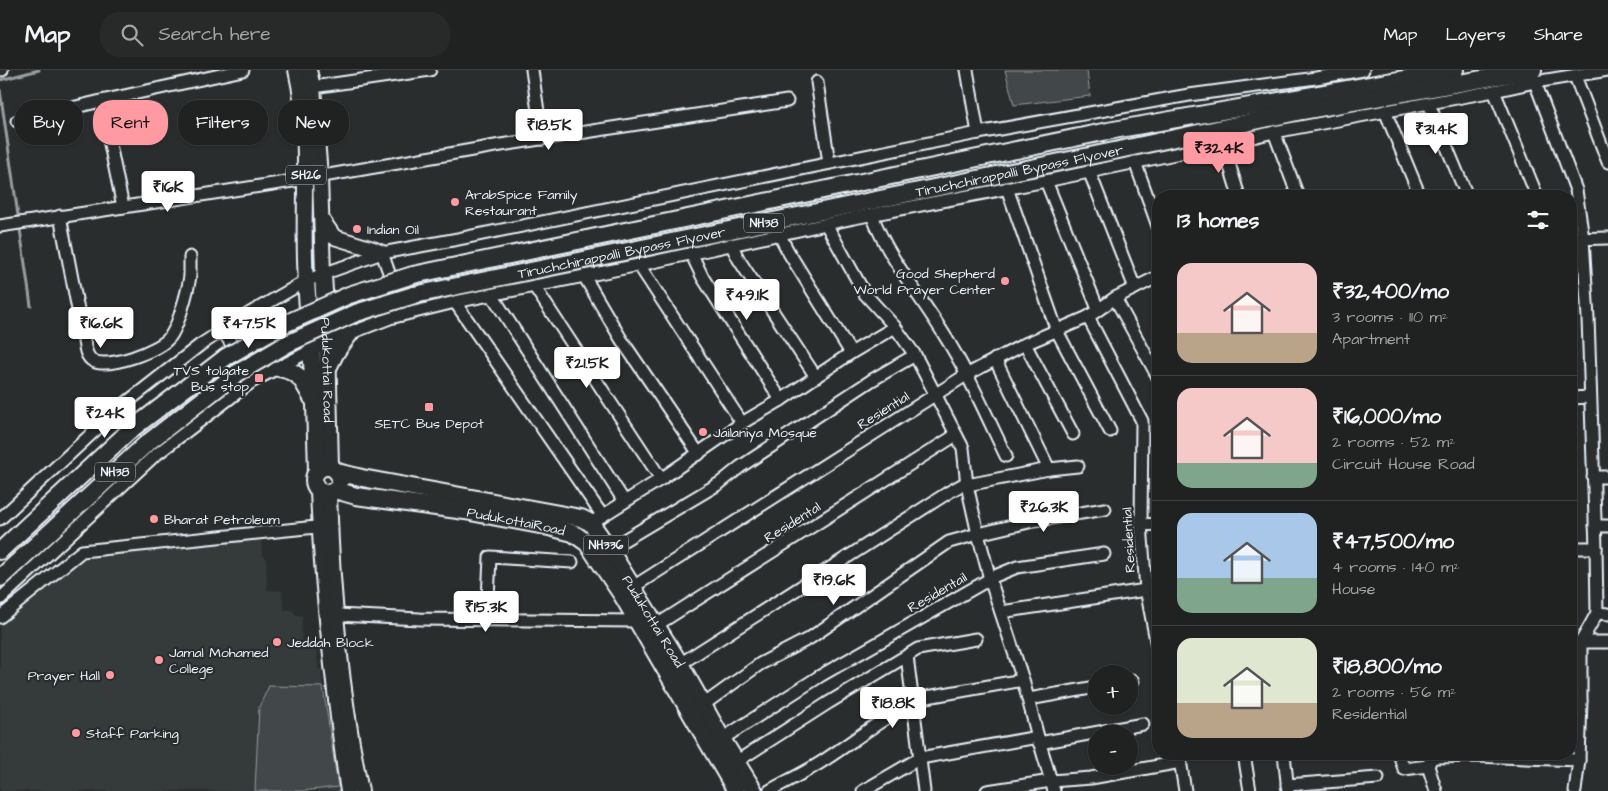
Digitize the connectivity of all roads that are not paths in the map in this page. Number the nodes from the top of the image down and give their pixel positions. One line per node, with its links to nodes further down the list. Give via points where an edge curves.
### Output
1 (244, 70): 15 (street)
2 (296, 70): 29 (main road, SH26, via 301,90)
3 (309, 70): 13 (main road, SH26)
4 (430, 70): 13 (street)
5 (532, 70): 21 (street)
6 (967, 70): 20 (street)
7 (1363, 70): 20 (street, via 1190,95)
8 (1455, 70): 114 (highway, Tiruchchirappalli Bypass Flyover / NH38, bridge, via 1108,130 413,275 349,295 280,326 226,357 128,432)
9 (1607, 74): 11 (street)
10 (1534, 76): 11 (street); 14 (street); 37 (street); 117 (highway, Tiruchchirappalli Bypass Flyover / NH38, bridge, via 1302,111 414,294 356,313 287,344 236,374 146,444)
11 (1575, 76): 25 (street)
12 (817, 82): 26 (street)
13 (313, 87): 28 (main road, SH26)
14 (1494, 92): 17 (street); 36 (street)
15 (106, 100)
16 (787, 101): 21 (street)
17 (1429, 104): 18 (street); 35 (street)
18 (1385, 111): 19 (street); 34 (street)
19 (1274, 132): 22 (street); 33 (street)
20 (978, 133): 26 (street)
21 (542, 139): 28 (street)
22 (1223, 144): 24 (street); 32 (street)
23 (110, 145): 38 (street)
24 (1135, 162): 27 (street); 39 (street)
25 (1608, 162)
26 (829, 163): 49 (street)
27 (1089, 172): 30 (street); 58 (street)
28 (320, 176): 29 (street); 42 (main road, SH26)
29 (306, 180): 38 (street); 56 (main road, SH26)
30 (1046, 181): 31 (street); 62 (street)
31 (1007, 188): 40 (street); 67 (street)
32 (1237, 190)
33 (1296, 190)
34 (1418, 190)
35 (1465, 190)
36 (1535, 190)
37 (1576, 190)
38 (123, 207): 41 (street)
39 (1152, 209)
40 (872, 215): 43 (street); 78 (street, via 880,235 944,333)
41 (60, 216): 44 (street); 51 (street, via 87,356 94,361 101,363 138,357 168,340 176,328 190,277)
42 (323, 221): 49 (main road, via 334,237); 53 (main road, SH26)
43 (826, 224): 45 (street); 65 (street, via 865,294)
44 (0, 226)
45 (779, 234): 48 (street); 72 (street)
46 (1608, 238): 47 (street)
47 (1577, 239): 82 (street, via 1588,318)
48 (731, 244): 50 (street); 79 (street)
49 (382, 253): 53 (street); 63 (street)
50 (691, 253): 52 (street); 84 (street, via 703,278)
51 (190, 257)
52 (639, 265): 54 (street); 86 (street)
53 (323, 274): 56 (street); 69 (highway, Pudukottai Road)
54 (584, 276): 57 (street); 91 (street, via 621,339)
55 (1152, 280): 58 (street, Resiential)
56 (306, 282): 66 (street); 71 (highway, Pudukottai Road)
57 (534, 286): 59 (street); 98 (street)
58 (1135, 288): 60 (street, Resiential)
59 (492, 295): 61 (street); 101 (street)
60 (1115, 298): 62 (street, Resiential); 75 (street)
61 (455, 302): 63 (street); 104 (street)
62 (1098, 309): 64 (street, Resiential)
63 (404, 314): 68 (street)
64 (1088, 317): 67 (street, Resiential); 106 (street, Residential, via 1142,421)
65 (895, 327): 72 (street); 73 (street)
66 (223, 330): 80 (street); 103 (street, via 117,410)
67 (1057, 331): 70 (street, Resiential); 87 (street)
68 (351, 332): 69 (street); 77 (highway)
69 (327, 342): 71 (street); 77 (highway, Pudukottai Road)
70 (1026, 344): 74 (street, Resiential); 89 (street)
71 (311, 350): 76 (street); 85 (highway, Pudukottai Road)
72 (851, 353): 79 (street)
73 (915, 355): 81 (street); 111 (street, via 872,380 720,483)
74 (995, 359): 78 (street, Resiential); 94 (street)
75 (1152, 366)
76 (278, 368): 80 (street); 85 (highway, via 291,370 300,377)
77 (328, 370): 88 (highway, Pudukottai Road)
78 (966, 375): 81 (street, Resiential); 92 (street)
79 (816, 377): 84 (street)
80 (253, 381): 122 (street, via 153,457)
81 (935, 395): 90 (street); 119 (street, Resiential)
82 (1590, 396): 83 (street); 96 (street)
83 (1577, 397)
84 (782, 400): 86 (street)
85 (315, 404): 88 (highway, Pudukottai Road)
86 (742, 423): 91 (street)
87 (1110, 431)
88 (322, 434): 95 (highway, Pudukottai Road)
89 (1073, 434)
90 (956, 435): 99 (street, via 963,448); 129 (street, Residental)
91 (699, 454): 98 (street)
92 (1006, 456)
93 (1078, 466): 94 (street)
94 (1049, 469): 99 (street)
95 (328, 470): 100 (highway, Pudukottai Road, via 339,484); 100 (highway, Pudukottai Road, via 314,479 315,485); 104 (highway, NH336)
96 (1593, 477): 97 (street); 107 (street)
97 (1608, 477)
98 (661, 479): 101 (street)
99 (967, 484): 110 (street); 136 (street, via 949,492)
100 (327, 491): 109 (main road); 129 (highway, PudukottaiRoad / NH336, via 465,511 573,533 587,543)
101 (624, 501): 104 (street)
102 (1105, 509): 110 (street)
103 (0, 519)
104 (596, 519): 111 (highway, Pudukottai Road / NH336)
105 (1152, 524): 106 (street)
106 (1141, 525): 120 (street, Residential)
107 (1595, 526): 108 (street); 113 (street)
108 (1608, 526)
109 (324, 527): 125 (main road); 126 (street, via 82,551); 134 (main road)
110 (978, 534): 118 (street); 141 (street, via 950,542 810,638 760,664)
111 (609, 548): 119 (highway, Pudukottai Road / NH336)
112 (1577, 548): 113 (street)
113 (1596, 548): 124 (street)
114 (0, 551)
115 (1104, 554): 118 (street, Residentail, via 1017,568)
116 (572, 562): 127 (street, via 490,557)
117 (0, 578)
118 (990, 580): 123 (street); 144 (street, Residentail, via 820,676)
119 (633, 587): 129 (highway, Pudukottai Road / NH336)
120 (1146, 589): 121 (street); 123 (street); 128 (street, Residential)
121 (1152, 589)
122 (0, 599)
123 (1001, 612): 137 (street)
124 (1602, 613): 131 (street)
125 (337, 615): 127 (street); 134 (main road)
126 (0, 617)
127 (487, 620): 129 (street)
128 (1152, 620)
129 (645, 627): 136 (highway, Pudukottai Road / NH336); 161 (highway, PudukottaiRoad / NH336)
130 (976, 639): 135 (street, via 918,649)
131 (1577, 641)
132 (1577, 642): 133 (street)
133 (1608, 642)
134 (335, 655): 159 (main road, via 340,743); 160 (main road)
135 (906, 656): 140 (street); 154 (street)
136 (680, 664): 141 (highway, Pudukottai Road / NH336)
137 (1023, 680): 139 (street); 140 (street)
138 (1088, 688): 139 (street)
139 (1028, 699): 145 (street)
140 (913, 703): 146 (street); 163 (street, via 822,762)
141 (703, 705): 144 (highway, Pudukottai Road / NH336)
142 (1577, 721): 153 (street)
143 (1143, 724): 145 (street)
144 (722, 739): 154 (highway, Pudukottai Road / NH336)
145 (1038, 740): 146 (street); 157 (street)
146 (920, 758): 164 (street); 165 (street)
147 (1171, 760): 157 (street)
148 (1180, 760): 167 (street)
149 (1245, 760): 168 (street)
150 (1286, 760): 158 (street)
151 (1401, 760): 155 (street, via 1404,769)
152 (1430, 760): 155 (street)
153 (1579, 760): 170 (street)
154 (736, 762): 162 (highway, Pudukottai Road / NH336)
155 (1428, 766): 169 (street)
156 (1378, 778): 158 (street)
157 (1052, 786): 166 (street)
158 (1288, 788)
159 (348, 791)
160 (361, 791)
161 (736, 791)
162 (754, 791)
163 (769, 791)
164 (863, 791)
165 (924, 791)
166 (988, 791)
167 (1185, 791)
168 (1250, 791)
169 (1436, 791)
170 (1575, 791)

